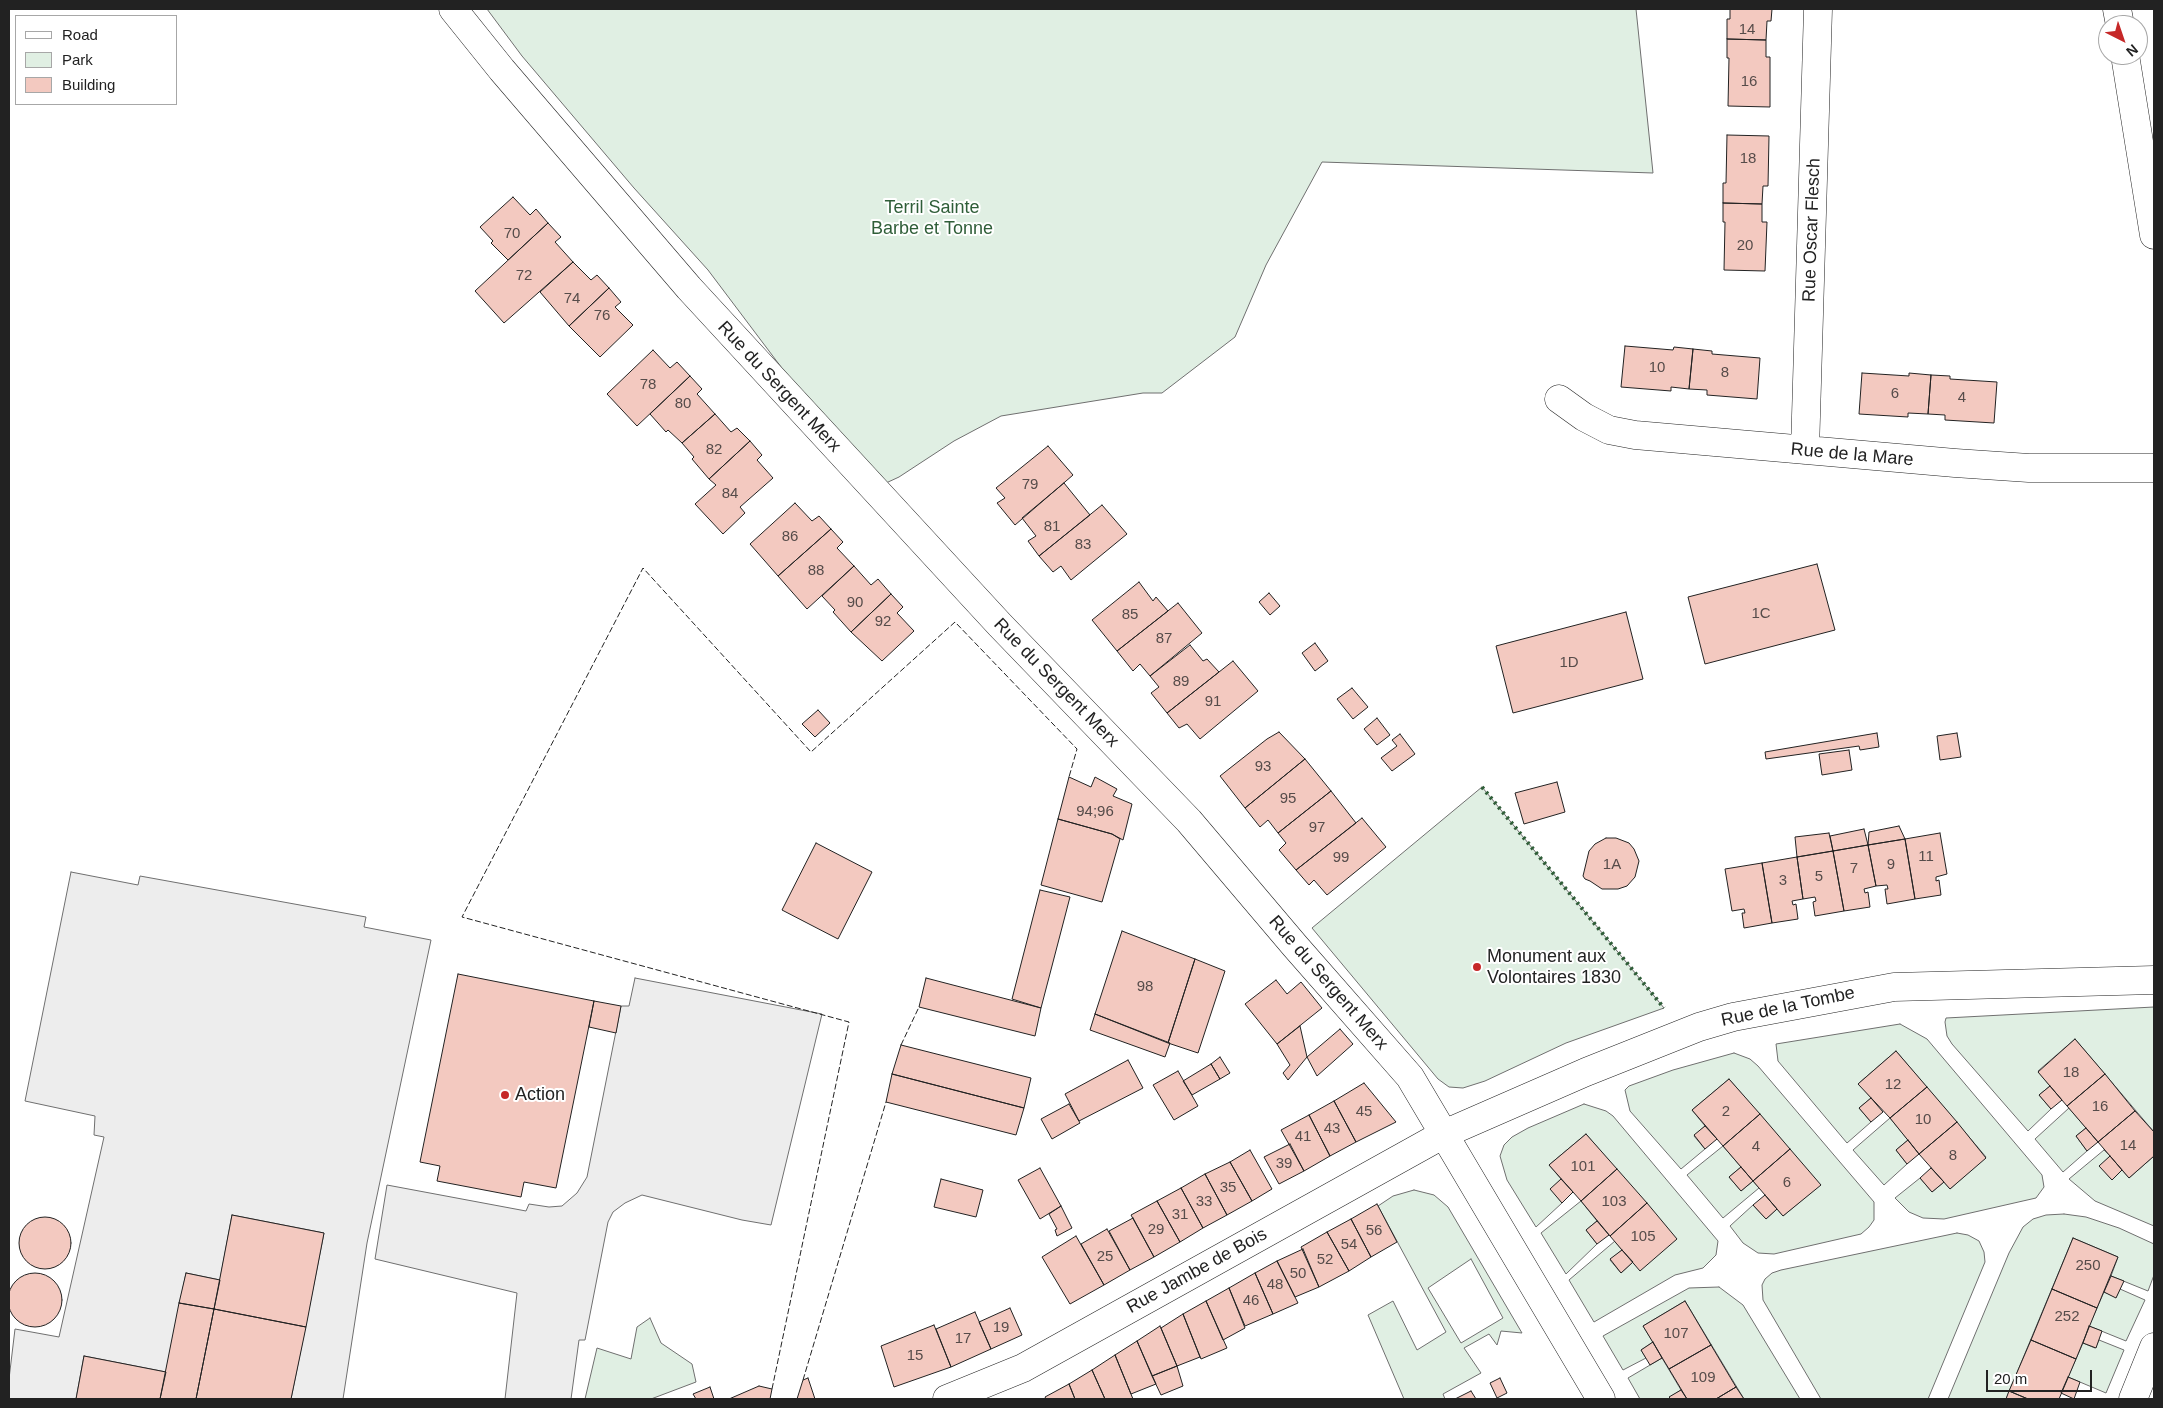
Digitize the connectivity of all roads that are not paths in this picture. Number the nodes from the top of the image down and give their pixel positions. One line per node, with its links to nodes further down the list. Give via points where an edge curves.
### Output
1 (453, 9): 9 (street, Rue du Sergent Merx, via 689,288 993,618 1189,821 1410,1077)
2 (1818, 9): 6 (street, Rue Oscar Flesch)
3 (2127, 65): 4 (street)
4 (2154, 235)
5 (1559, 399): 6 (street, Rue de la Mare, via 1609,430 1635,436)
6 (1805, 450): 7 (street, Rue de la Mare, via 2029,468)
7 (2154, 468)
8 (2154, 980): 9 (street, Rue de la Tombe, via 1894,987 1733,1017 1699,1027 1586,1072)
9 (1444, 1134): 11 (street, Rue Jambe de Bois, via 1023,1368); 12 (street, Rue du Sergent Merx)
10 (2154, 1347): 13 (street)
11 (946, 1399)
12 (1601, 1399)
13 (2134, 1399)

